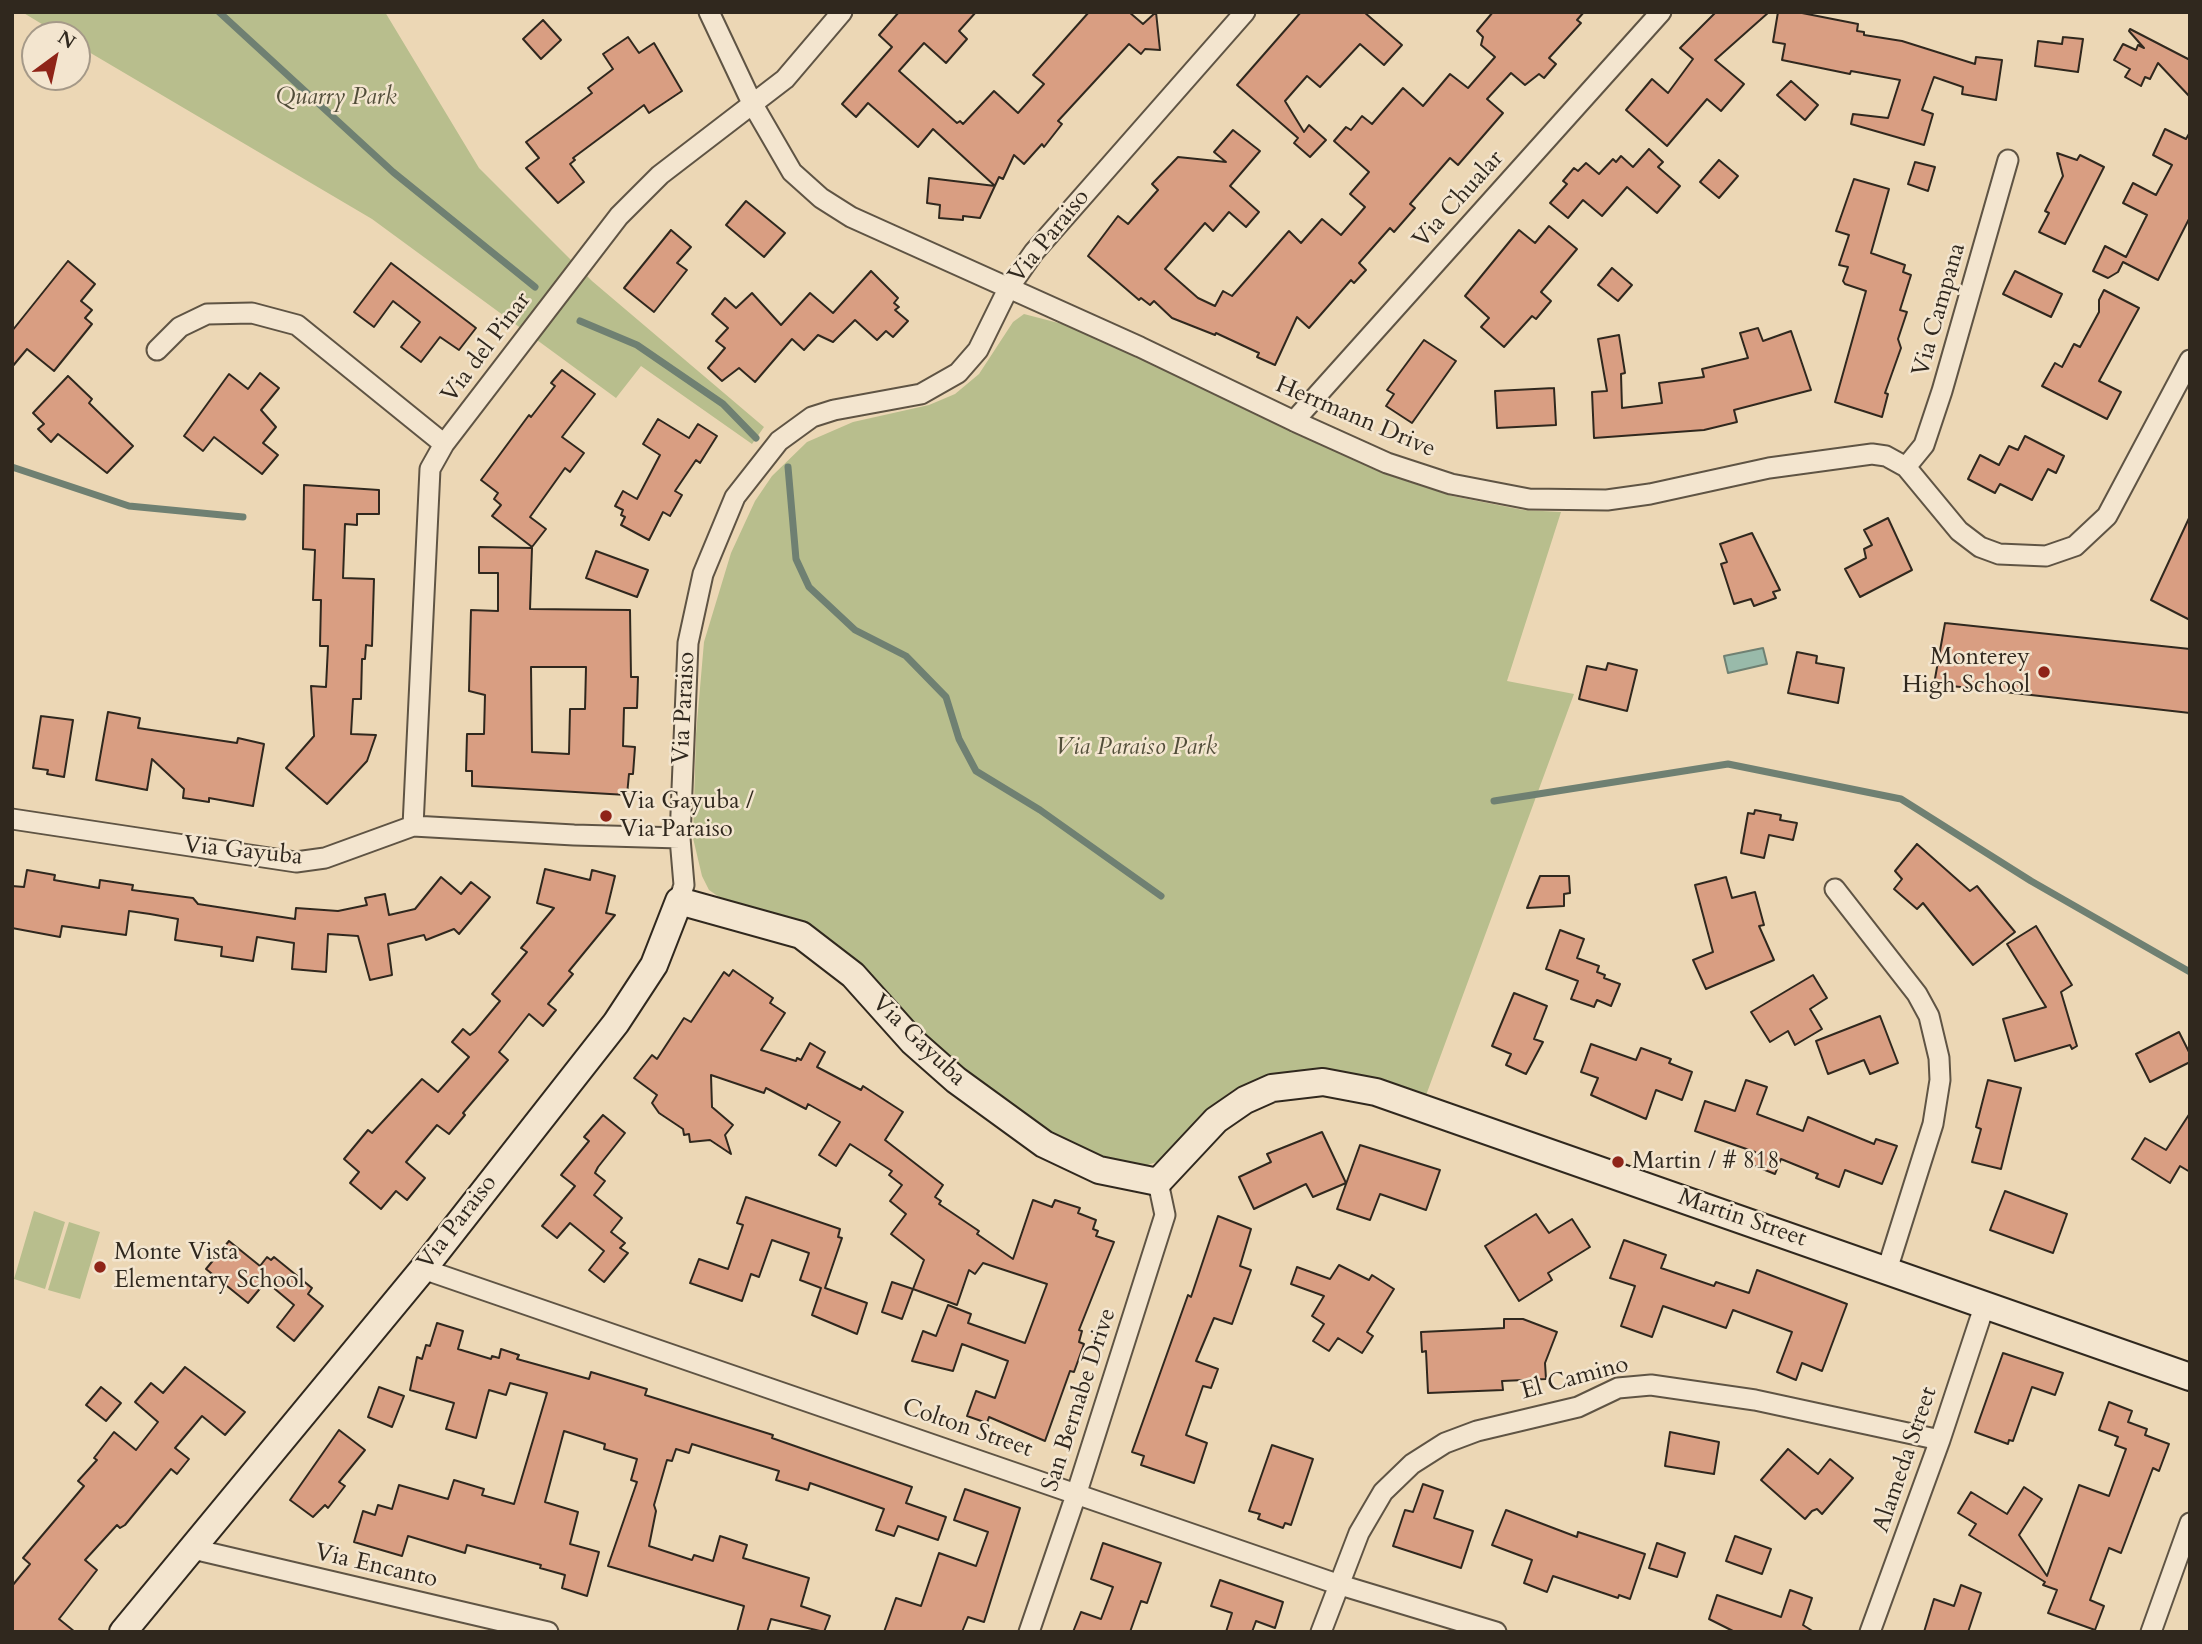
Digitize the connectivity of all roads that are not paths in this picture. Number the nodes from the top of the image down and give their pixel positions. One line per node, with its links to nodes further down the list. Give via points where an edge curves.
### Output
1 (709, 12): 5 (street, Herrmann Drive)
2 (842, 12): 5 (street, Via del Pinar, via 785,79)
3 (1245, 12): 7 (street, Via Paraiso, via 1034,251)
4 (1661, 12): 10 (street, Via Chualar)
5 (752, 103): 7 (street, Herrmann Drive, via 792,172 821,198 851,217); 11 (street, Via del Pinar, via 660,175 619,216)
6 (2008, 160): 12 (street, Via Campana, via 1942,391 1924,445)
7 (1008, 289): 10 (street, Herrmann Drive); 15 (street, Via Paraiso, via 978,350 958,373 920,394 812,417 773,447 735,498 703,574 688,643)
8 (157, 350): 11 (street, via 180,327 207,314 252,313 297,325)
9 (2190, 360): 12 (street, via 2115,505 2090,534 2066,550 2027,557 1979,547 1959,531)
10 (1294, 421): 12 (street, Herrmann Drive, via 1387,463 1451,484 1529,499 1639,496 1854,454 1886,456)
11 (444, 444): 14 (street, Via del Pinar, via 430,469 428,492)
12 (1906, 467)
13 (12, 819): 14 (street, Via Gayuba, via 296,862 325,858)
14 (413, 826): 15 (street, Via Gayuba)
15 (680, 838): 17 (street, Via Paraiso, via 684,885)
16 (1835, 889): 20 (street, via 1917,994 1929,1016 1939,1058 1941,1080 1933,1124)
17 (679, 901): 18 (street, Via Gayuba, via 801,935 853,975 913,1042 999,1114 1044,1144 1099,1170); 19 (street, Via Paraiso, via 654,965 634,1000)
18 (1158, 1182): 20 (street, Martin Street, via 1216,1120 1245,1100 1272,1088 1324,1082 1376,1092); 24 (street, San Bernabe Drive, via 1165,1215)
19 (423, 1269): 24 (street, Colton Street); 26 (street, Via Paraiso)
20 (1887, 1269): 21 (street, Martin Street)
21 (1985, 1304): 22 (street, Martin Street); 23 (street, Alameda Street)
22 (2190, 1377)
23 (1940, 1440): 27 (street, El Camino, via 1755,1400 1651,1385 1618,1388 1578,1406 1477,1431 1412,1464 1383,1492); 33 (street, Alameda Street)
24 (1077, 1492): 27 (street, Colton Street); 30 (street, San Bernabe Drive)
25 (2190, 1523): 34 (street)
26 (193, 1549): 28 (street, Via Paraiso); 29 (street, Via Encanto)
27 (1337, 1584): 31 (street, El Camino); 32 (street, Colton Street)
28 (123, 1632)
29 (548, 1632)
30 (1029, 1632)
31 (1321, 1632)
32 (1496, 1632)
33 (1870, 1632)
34 (2151, 1632)

